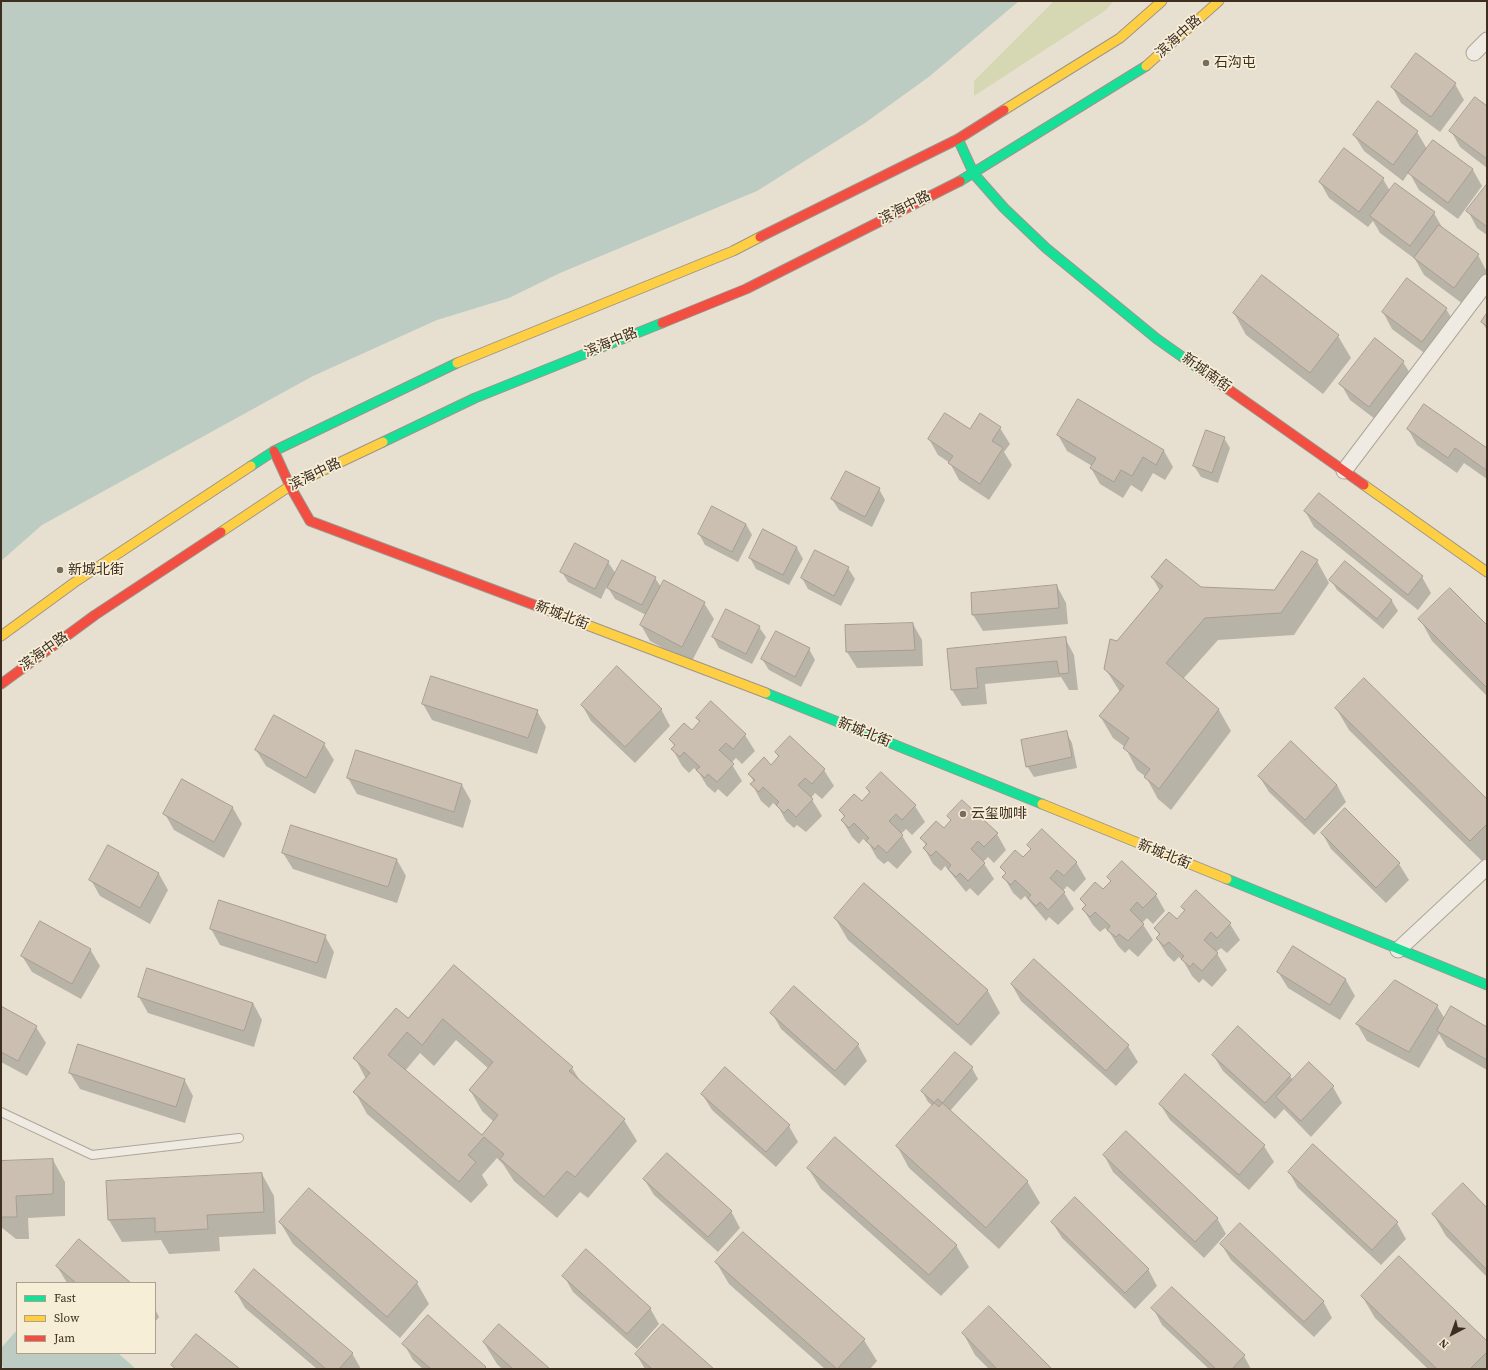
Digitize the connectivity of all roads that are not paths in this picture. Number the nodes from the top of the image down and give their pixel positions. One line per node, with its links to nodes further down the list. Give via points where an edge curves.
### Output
1 (1162, 1): 5 (main road, via 1120,38)
2 (1219, 1): 6 (main road, 滨海中路, via 1142,70)
3 (1487, 40): 4 (street)
4 (1474, 53)
5 (958, 139): 6 (main road, 新城南街); 8 (main road, via 733,251 462,361)
6 (974, 174): 9 (main road, 新城南街, via 1004,208 1046,248 1157,338); 10 (main road, 滨海中路, via 746,289 474,398)
7 (1487, 282): 9 (street)
8 (274, 451): 10 (main road, 新城北街); 12 (main road, via 75,582)
9 (1344, 471): 11 (main road, 新城南街)
10 (290, 486): 13 (main road, 滨海中路, via 95,615); 15 (main road, 新城北街, via 310,522 785,700)
11 (1487, 572)
12 (1, 636)
13 (1, 684)
14 (1487, 867): 15 (street)
15 (1398, 950): 16 (main road, 新城北街)
16 (1487, 985)
17 (1, 1112): 18 (lane, via 92,1155)
18 (239, 1138)

